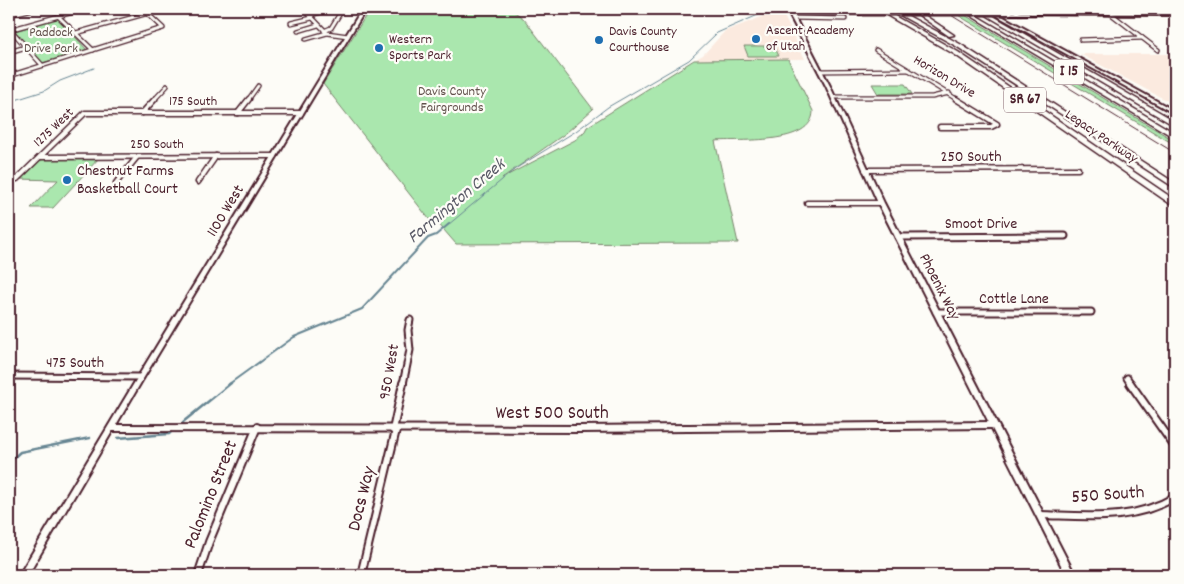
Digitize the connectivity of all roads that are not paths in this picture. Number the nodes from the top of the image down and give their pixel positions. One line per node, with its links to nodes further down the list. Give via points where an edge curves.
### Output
1 (33, 9): 13 (street)
2 (84, 9): 24 (street)
3 (163, 9): 18 (street)
4 (304, 9): 23 (street)
5 (747, 9): 17 (main road)
6 (878, 9): 69 (highway, Legacy Parkway / SR 67, via 956,54)
7 (892, 9): 46 (highway)
8 (912, 9): 46 (highway)
9 (962, 9): 58 (highway, I 15)
10 (978, 9): 56 (highway, I 15)
11 (987, 9): 55 (street)
12 (1014, 9): 19 (street)
13 (25, 10): 22 (street)
14 (325, 10): 15 (street); 23 (street)
15 (342, 10): 16 (street); 31 (street)
16 (363, 10): 33 (street, 1100 West)
17 (789, 10): 19 (main road, bridge); 25 (street, Phoenix Way)
18 (147, 13): 32 (street); 38 (street, via 163,28)
19 (1019, 13): 20 (main road)
20 (1110, 14): 21 (main road); 34 (street)
21 (1175, 14)
22 (9, 15)
23 (311, 16): 27 (street); 28 (street)
24 (59, 17): 29 (street); 32 (street)
25 (793, 18): 26 (street); 44 (street, Phoenix Way)
26 (845, 19)
27 (291, 22)
28 (318, 25): 30 (street); 31 (street)
29 (10, 30): 37 (street)
30 (298, 31)
31 (325, 32): 33 (street); 35 (street)
32 (76, 33): 38 (street)
33 (348, 36): 51 (street, 1100 West)
34 (1142, 38): 36 (street); 40 (street)
35 (306, 39)
36 (1081, 40)
37 (26, 47): 41 (street); 42 (street)
38 (93, 50): 42 (street)
39 (876, 50): 43 (street, Horizon Drive)
40 (1158, 50)
41 (9, 52)
42 (42, 66): 45 (street)
43 (909, 70): 44 (street); 49 (street, Horizon Drive)
44 (820, 71): 50 (street, Phoenix Way)
45 (9, 76)
46 (1016, 82): 68 (highway, Legacy Parkway / SR 67)
47 (167, 86): 53 (street)
48 (258, 86): 54 (street)
49 (949, 93): 50 (street, via 932,97); 57 (street, Horizon Drive, via 998,124)
50 (833, 97): 64 (street, Phoenix Way)
51 (301, 112): 54 (street, 175 South); 61 (street, 1100 West)
52 (85, 113): 53 (street, 175 South); 62 (street, 1275 West)
53 (142, 113): 54 (street, 175 South)
54 (238, 113)
55 (1175, 113)
56 (1175, 124)
57 (940, 127)
58 (1175, 136)
59 (137, 156): 60 (street, 250 South); 62 (street, 250 South); 67 (street)
60 (216, 156): 61 (street, 250 South); 66 (street)
61 (275, 156): 78 (street, 1100 West)
62 (40, 157): 65 (street, 1275 West, via 17,179)
63 (1078, 169): 64 (street, 250 South)
64 (865, 170): 71 (street, Phoenix Way)
65 (9, 179)
66 (198, 182)
67 (116, 183)
68 (1175, 186)
69 (1175, 202)
70 (807, 203): 71 (street)
71 (881, 203): 73 (street, Phoenix Way)
72 (1064, 236): 73 (street, Smoot Drive)
73 (898, 237): 74 (street, Phoenix Way)
74 (936, 312): 75 (street, Cottle Lane); 80 (street, Phoenix Way)
75 (1091, 312)
76 (410, 320): 83 (street, 950 West, via 410,350)
77 (9, 376): 78 (street, 475 South)
78 (141, 377): 82 (street, 1100 West)
79 (1127, 378): 84 (street)
80 (993, 424): 83 (street, West 500 South); 86 (street, Phoenix Way)
81 (257, 427): 82 (street, West 500 South); 83 (street, West 500 South); 88 (street, Palomino Street)
82 (112, 428): 87 (street, 1100 West)
83 (395, 430): 89 (street, Docs Way)
84 (1175, 447)
85 (1175, 497): 86 (street, 550 South, via 1150,510 1121,515)
86 (1040, 515): 90 (street, Phoenix Way)
87 (24, 575)
88 (198, 575)
89 (361, 575)
90 (1071, 575)

